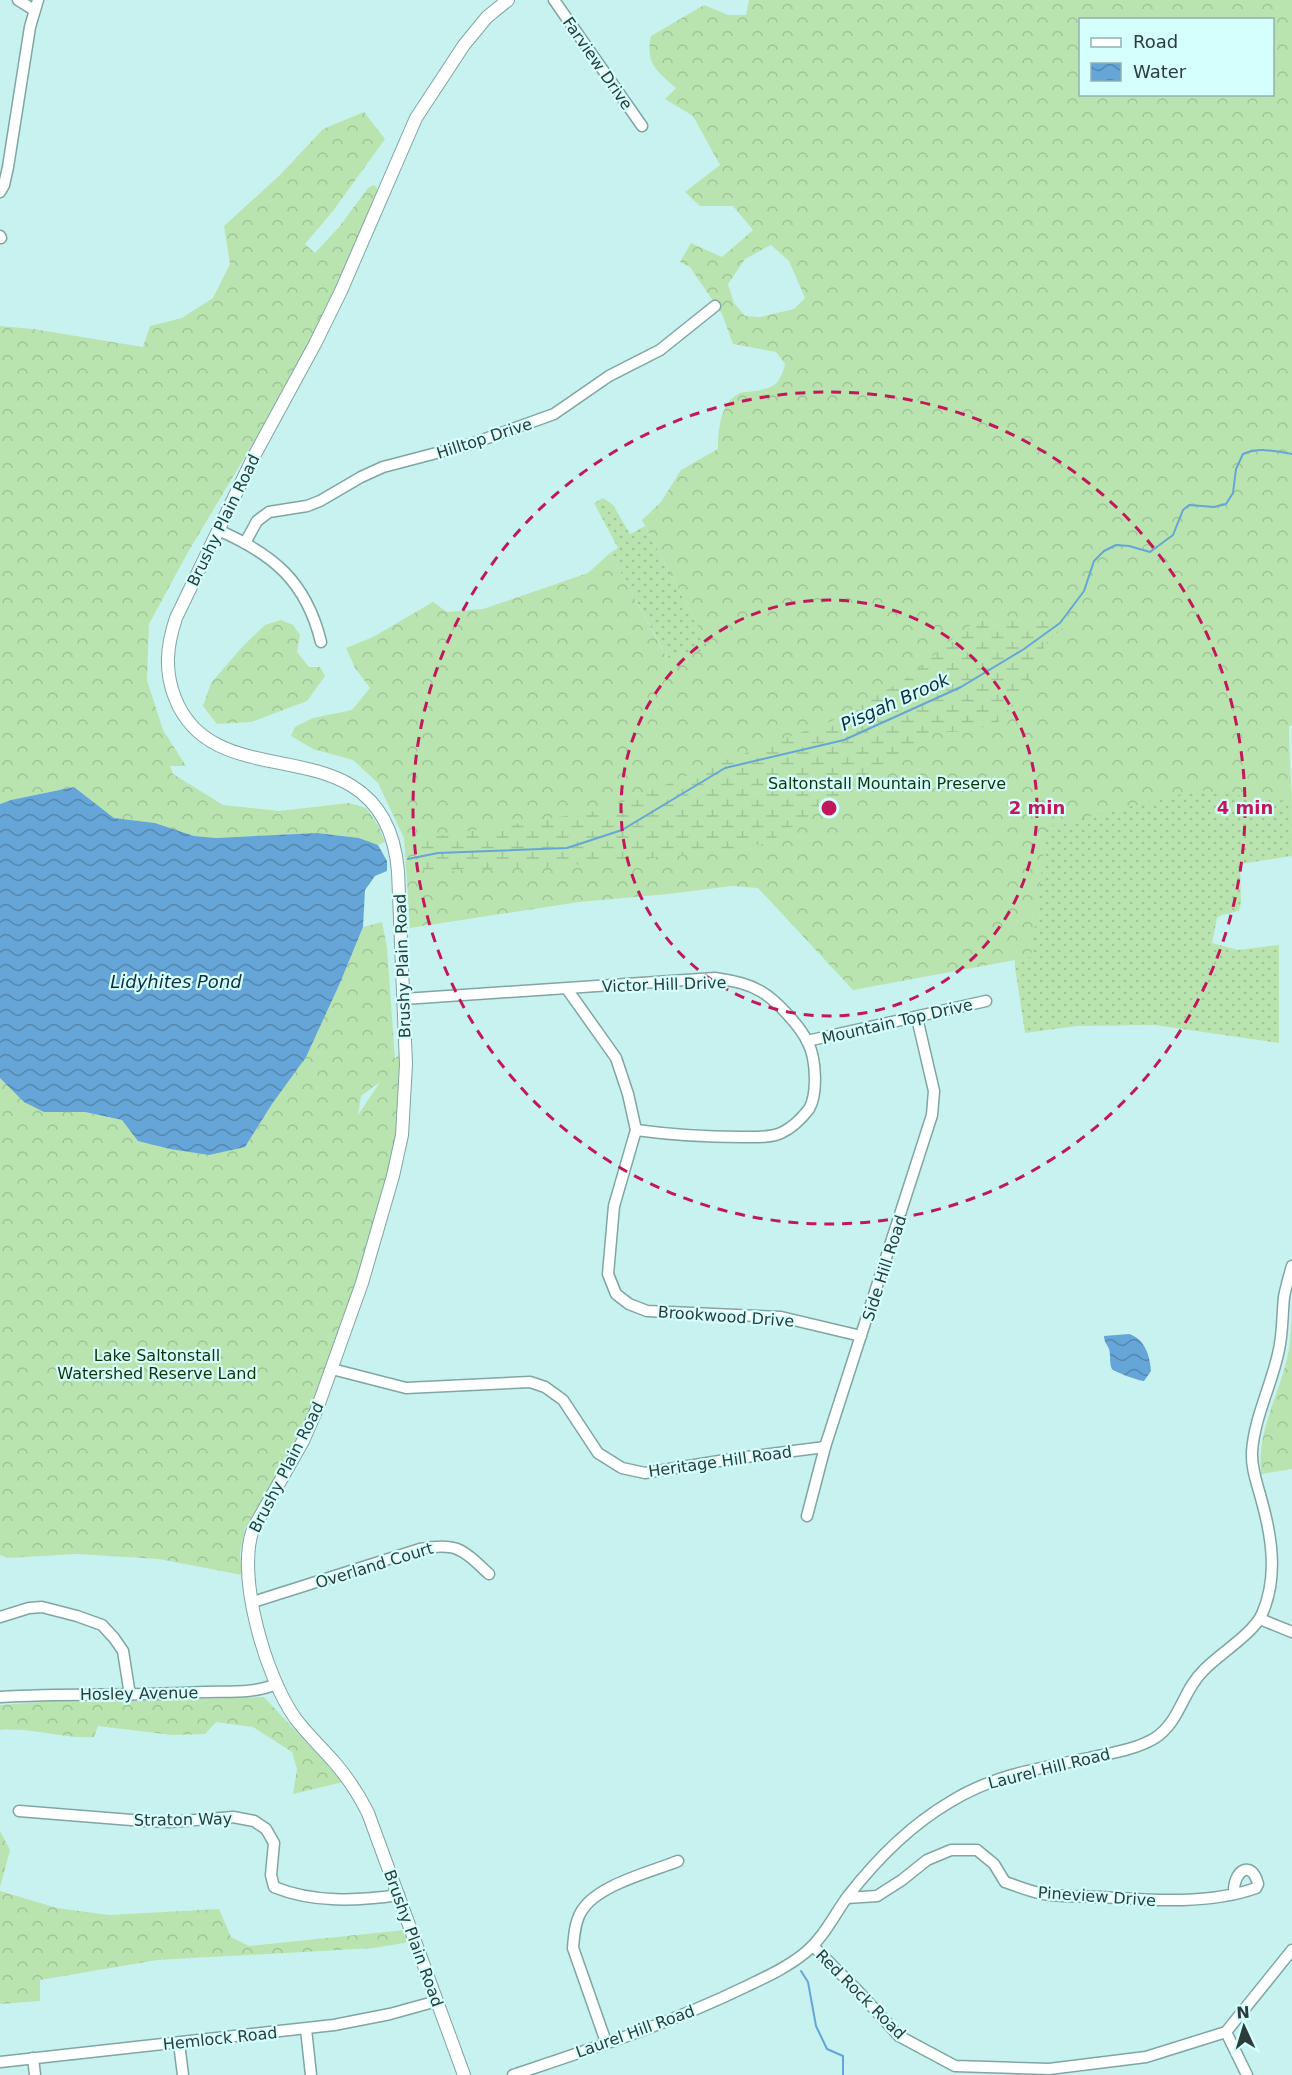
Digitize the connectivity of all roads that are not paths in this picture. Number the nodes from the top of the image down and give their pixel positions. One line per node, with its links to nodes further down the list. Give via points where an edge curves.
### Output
1 (18, 0): 4 (street)
2 (508, 0): 8 (main road, Brushy Plain Road, via 464,45 417,118 315,344)
3 (554, 0): 5 (street, Farview Drive)
4 (36, 5): 6 (street, via 8,167)
5 (642, 126)
6 (0, 192)
7 (716, 306): 9 (street, Hilltop Drive, via 660,350 609,376 554,414 471,444 383,467 307,506 269,512 257,521)
8 (218, 530): 9 (street); 12 (main road, Brushy Plain Road, via 176,618 168,646 168,672 178,705 189,722 226,750 339,779 376,807 391,832 397,856)
9 (245, 543): 10 (street, via 269,557 294,582 315,619)
10 (321, 642)
11 (567, 989): 12 (street); 15 (street, Victor Hill Drive, via 715,978 745,982 783,1010); 16 (street, Brookwood Drive, via 616,1058)
12 (404, 999): 19 (main road, Brushy Plain Road, via 406,1064 401,1139 370,1257)
13 (986, 1001): 14 (street, Mountain Top Drive)
14 (917, 1018): 15 (street, Mountain Top Drive); 18 (street, Side Hill Road, via 934,1090 932,1115)
15 (807, 1041): 16 (street, Victor Hill Drive, via 814,1057 810,1107 780,1133 688,1137)
16 (636, 1130): 18 (street, Brookwood Drive, via 614,1206 608,1274 616,1294 647,1311 781,1317)
17 (1292, 1266): 25 (street, via 1279,1352 1252,1453 1272,1540 1270,1582)
18 (861, 1336): 20 (street, Side Hill Road)
19 (332, 1369): 20 (street, Heritage Hill Road, via 406,1388 530,1382 563,1400 598,1453 622,1468 645,1473); 23 (main road, Brushy Plain Road, via 303,1441 253,1529 247,1566)
20 (825, 1447): 21 (street, Side Hill Road)
21 (807, 1516)
22 (489, 1574): 23 (street, Overland Court, via 456,1547 441,1545)
23 (253, 1602): 27 (main road, Brushy Plain Road)
24 (0, 1617): 28 (street, via 42,1607 102,1625 123,1651)
25 (1260, 1619): 26 (street); 34 (street, Laurel Hill Road, via 1196,1678 1177,1716 1157,1737 1130,1749 1018,1772 975,1787 929,1815 907,1834 869,1870)
26 (1292, 1632)
27 (276, 1684): 28 (street, Hosley Avenue, via 255,1690); 33 (main road, Brushy Plain Road, via 297,1720 355,1789)
28 (130, 1695): 29 (street, Hosley Avenue)
29 (0, 1697)
30 (19, 1811): 33 (street, Straton Way, via 144,1821 233,1817 254,1821 266,1829 274,1843 273,1887 288,1893 343,1900)
31 (678, 1861): 40 (street, via 607,1888 581,1912 573,1948)
32 (1234, 1893): 34 (street, Pineview Drive, via 1167,1901 1043,1894 1005,1882 977,1850 951,1850 927,1860 877,1896)
33 (399, 1895): 37 (main road, Brushy Plain Road)
34 (847, 1898): 35 (street, Laurel Hill Road)
35 (813, 1946): 40 (street, Laurel Hill Road, via 774,1973 725,1997); 44 (street, Red Rock Road, via 899,2036 955,2066)
36 (1292, 1950): 39 (street)
37 (437, 2001): 38 (street, Hemlock Road, via 370,2019); 48 (main road, Brushy Plain Road)
38 (306, 2029): 41 (street, Hemlock Road); 47 (street)
39 (1226, 2032): 44 (street, Red Rock Road, via 1146,2057); 50 (street)
40 (606, 2042): 49 (street, Laurel Hill Road)
41 (179, 2043): 42 (street, Hemlock Road); 46 (street)
42 (33, 2058): 43 (street, Hemlock Road); 45 (street)
43 (0, 2062)
44 (1050, 2072)
45 (35, 2075)
46 (183, 2075)
47 (310, 2075)
48 (464, 2075)
49 (513, 2075)
50 (1246, 2075)

